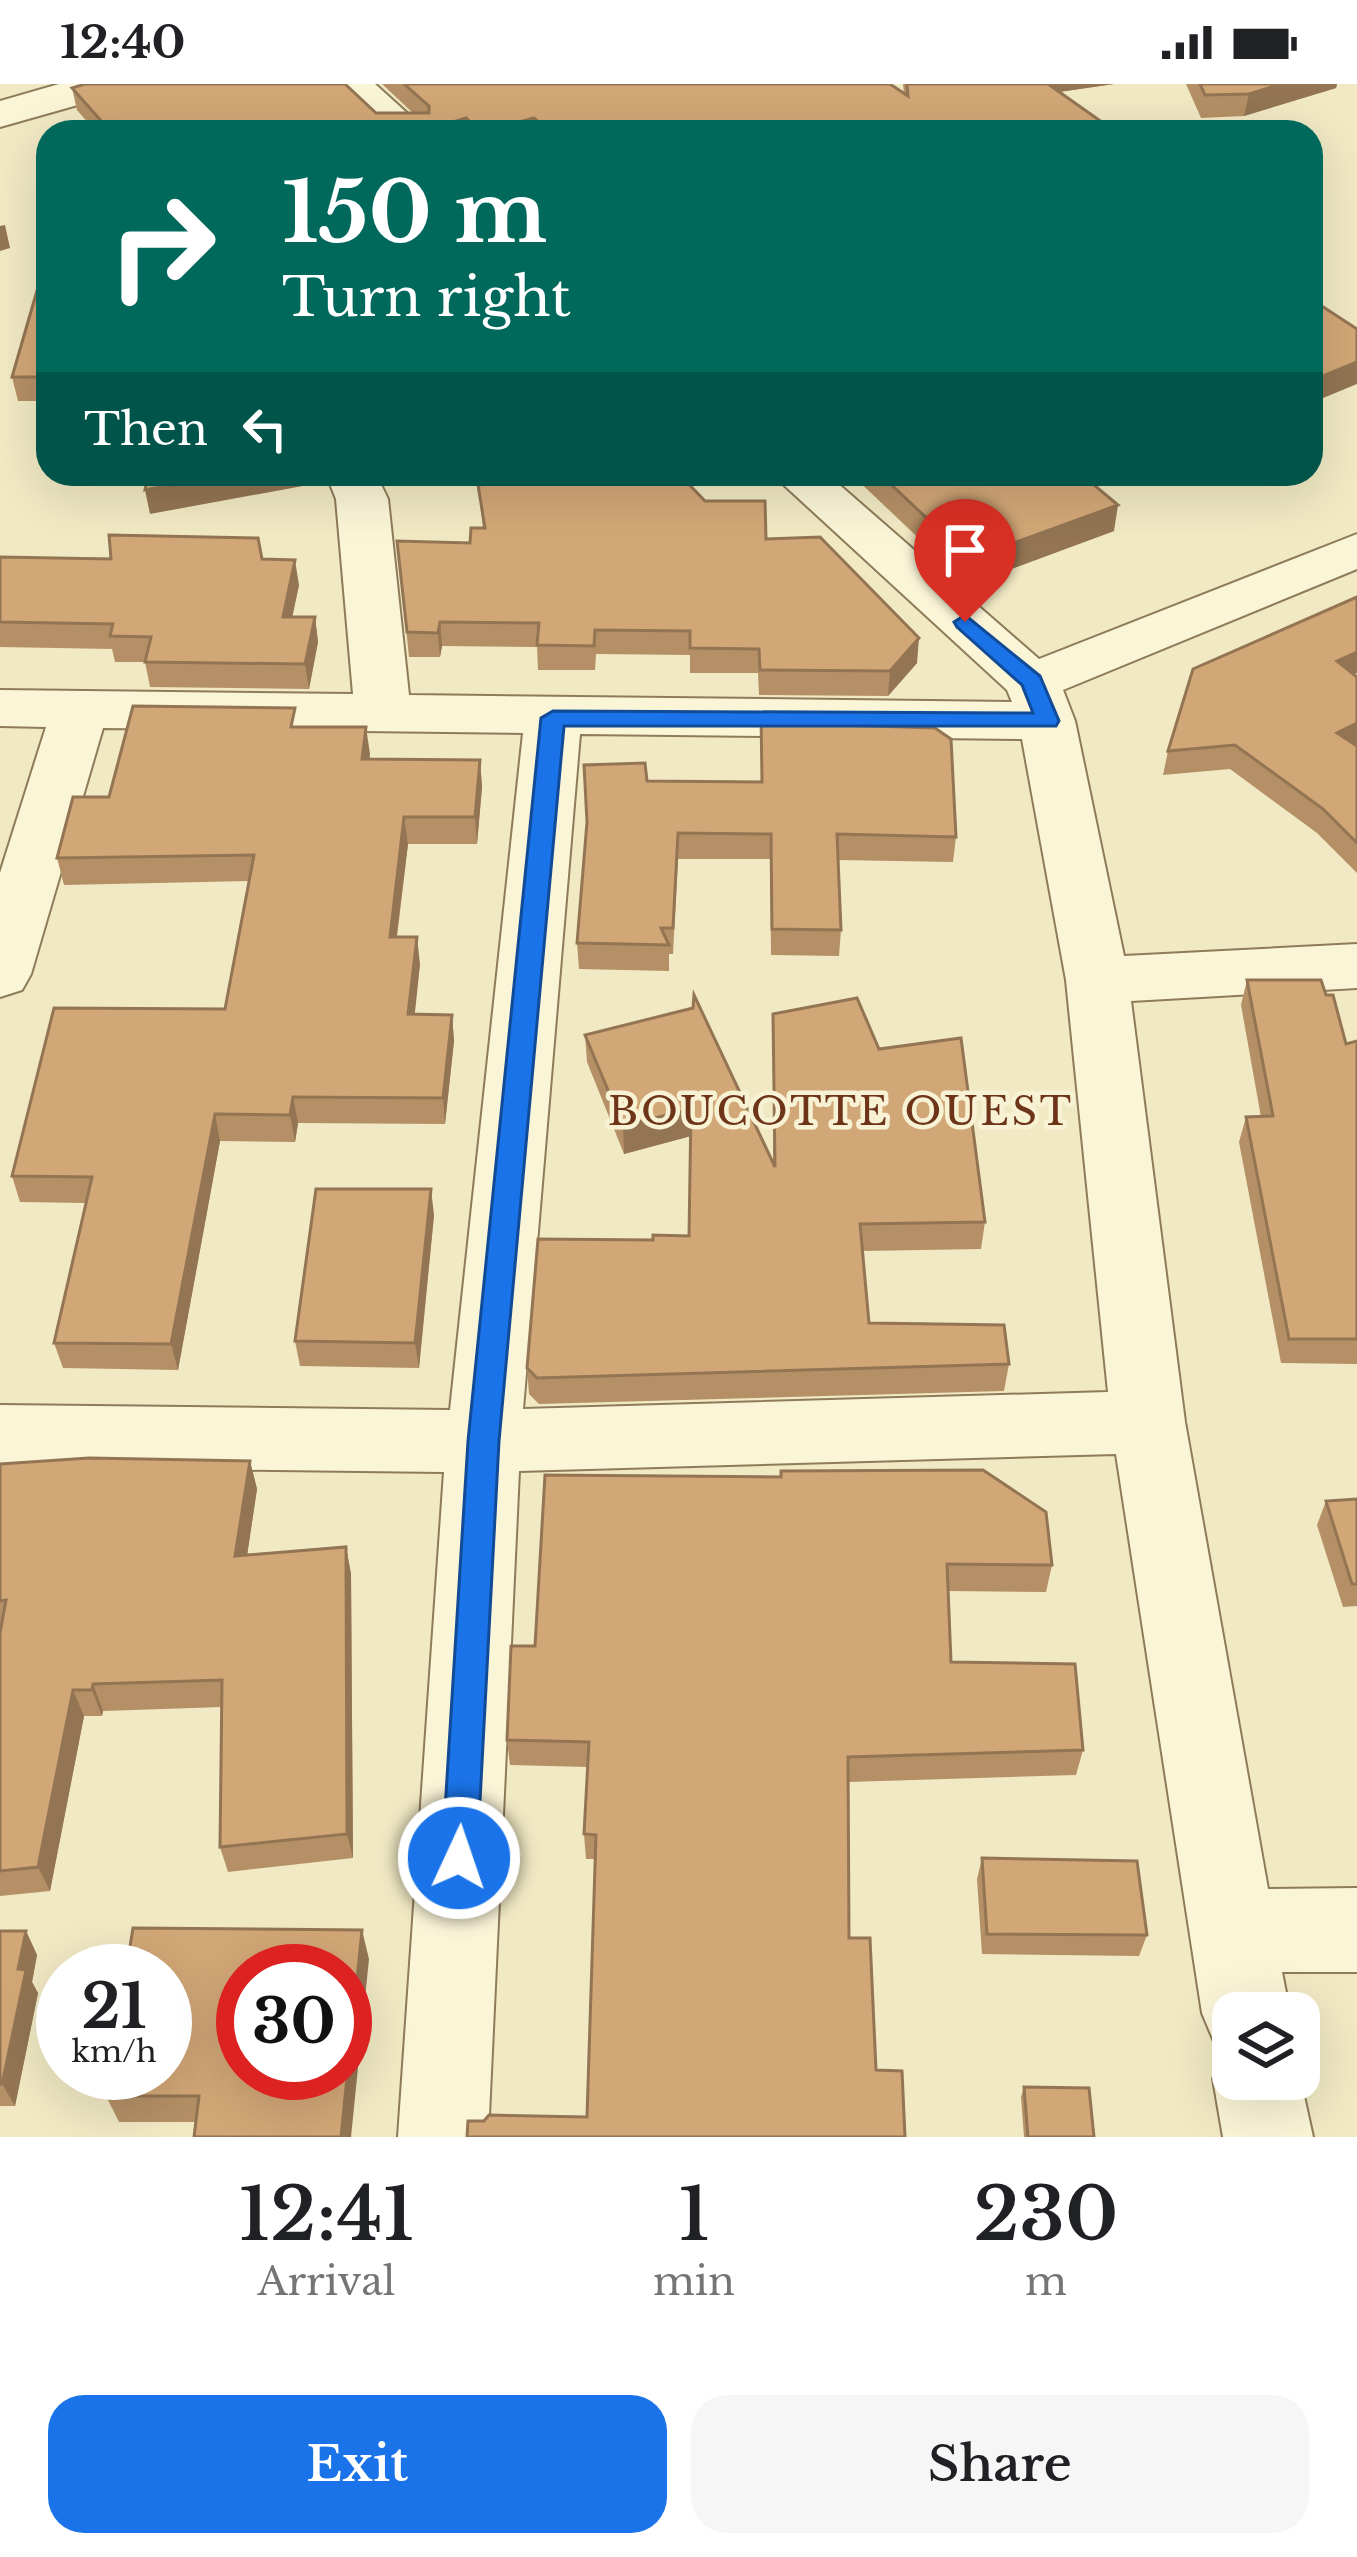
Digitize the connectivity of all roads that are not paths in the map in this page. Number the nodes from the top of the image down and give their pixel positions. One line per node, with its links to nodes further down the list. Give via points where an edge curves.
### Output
1 (105, 84): 3 (street)
2 (350, 84): 4 (street)
3 (28, 117)
4 (392, 120)
5 (356, 486): 11 (street)
6 (810, 486): 8 (street)
7 (1357, 550): 8 (street)
8 (1040, 701): 12 (street); 15 (street)
9 (0, 708): 10 (street)
10 (79, 711): 11 (street); 14 (street)
11 (383, 716): 12 (street)
12 (553, 718): 18 (street)
13 (1357, 966): 15 (street)
14 (0, 974)
15 (1097, 980): 16 (street)
16 (1148, 1422): 18 (street); 20 (street)
17 (0, 1436): 18 (street)
18 (483, 1441): 23 (street)
19 (1357, 1930): 20 (street)
20 (1231, 1931): 21 (street)
21 (1242, 1992)
22 (1261, 2100): 24 (street)
23 (443, 2137)
24 (1268, 2137)

